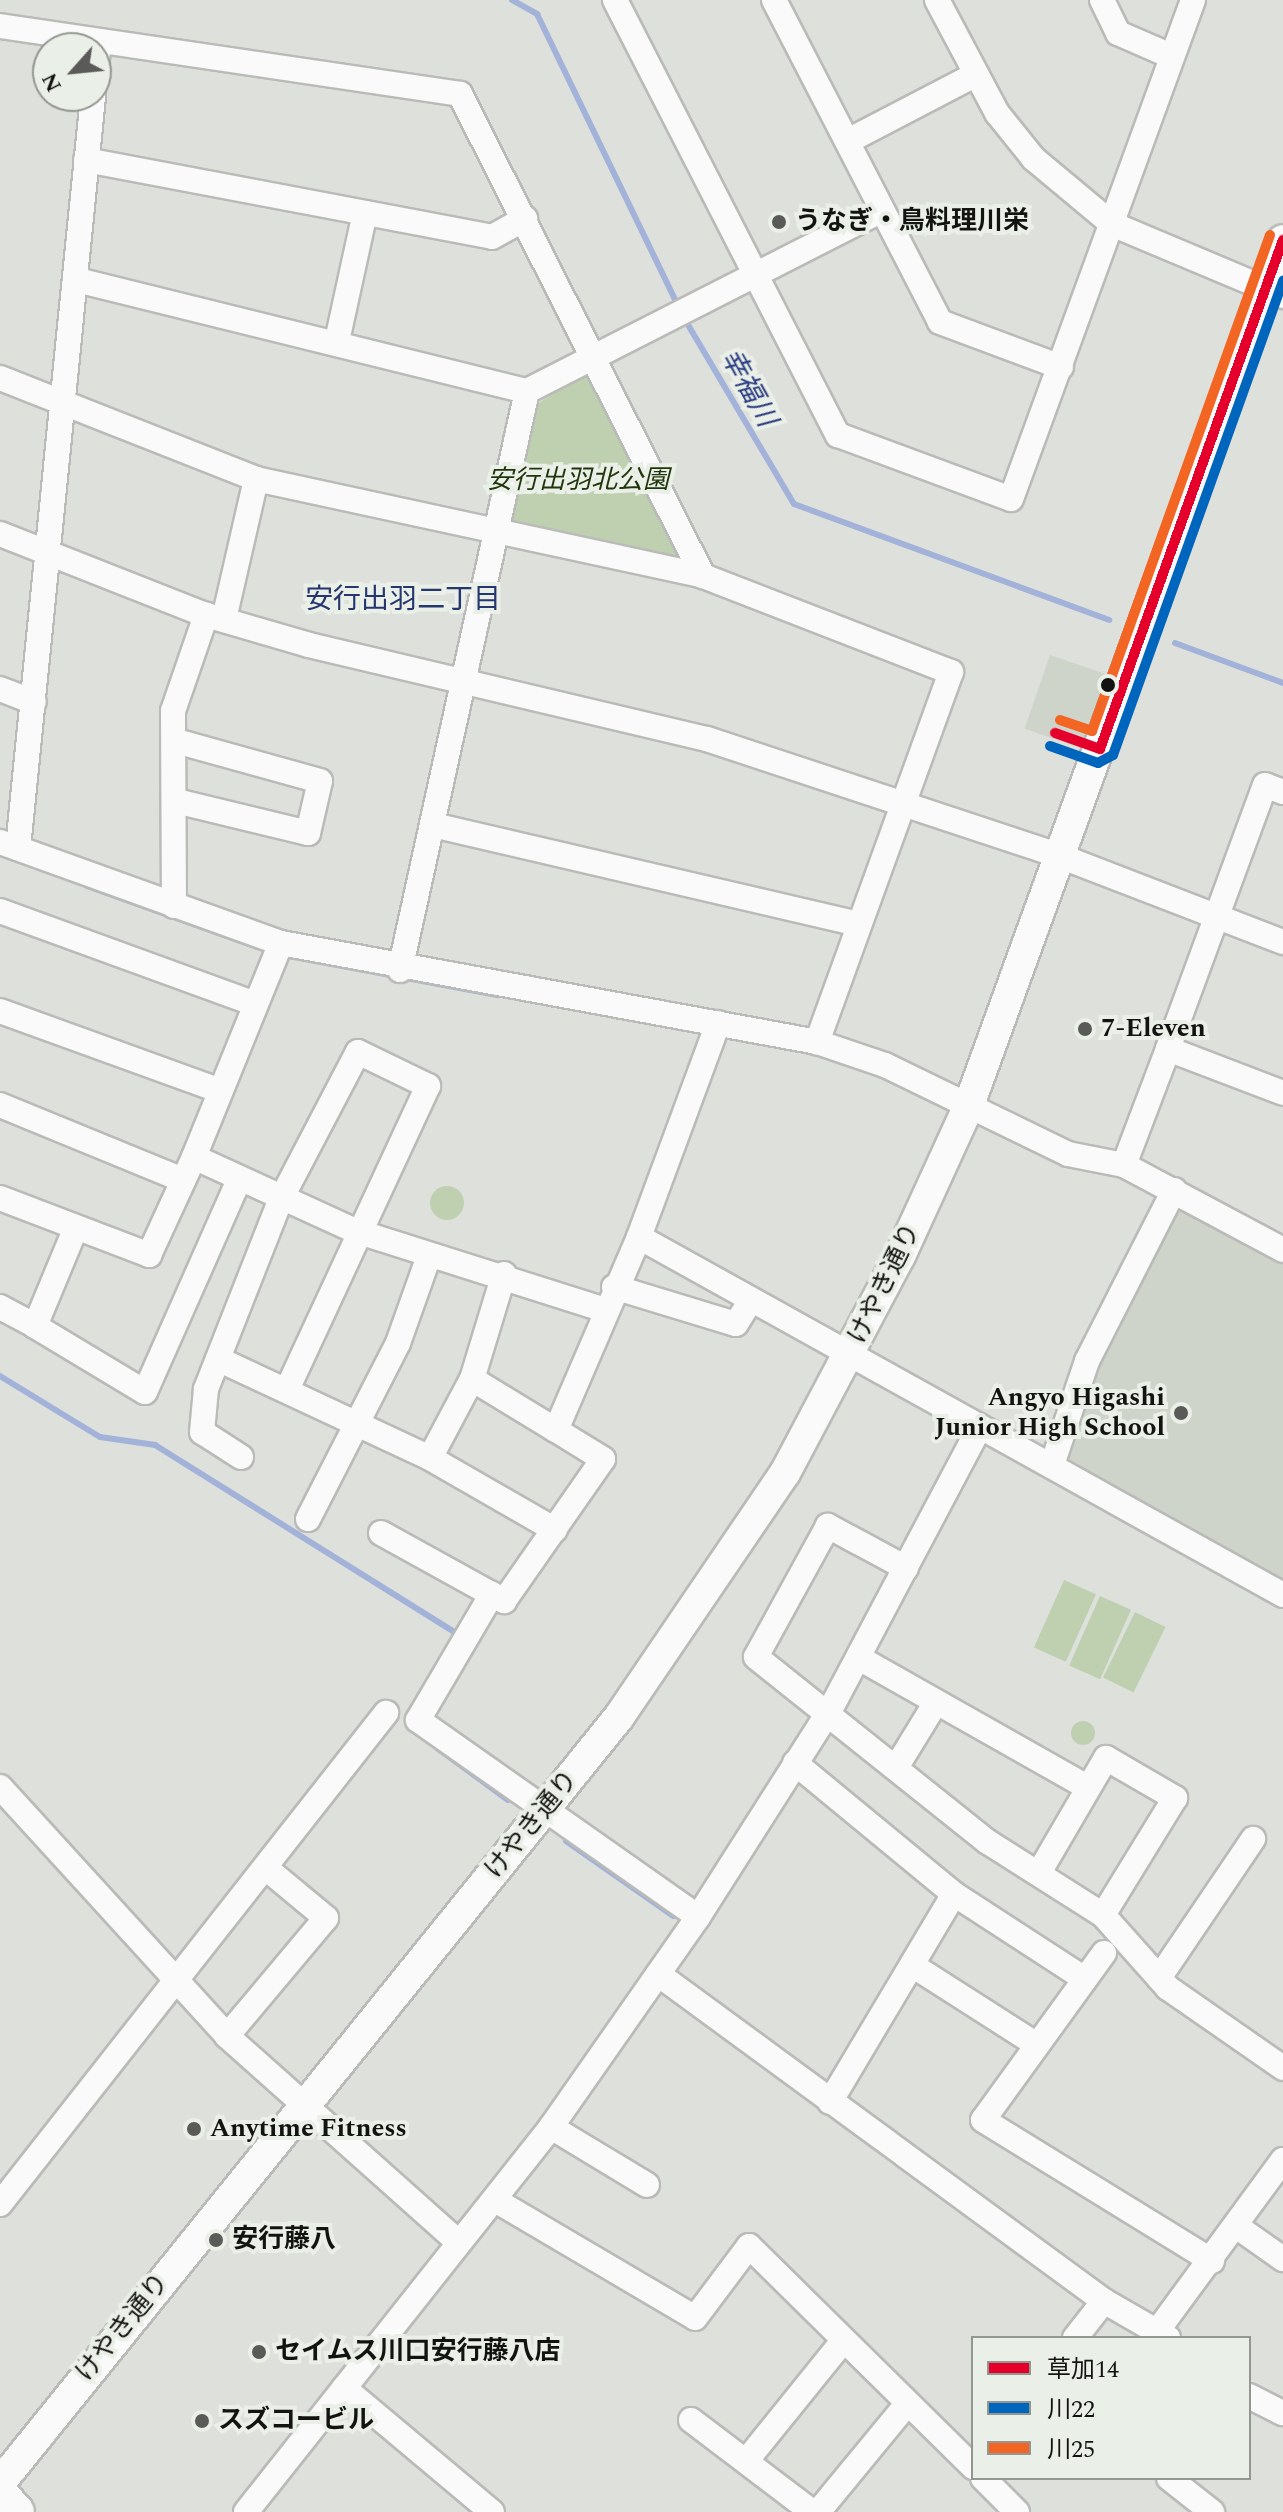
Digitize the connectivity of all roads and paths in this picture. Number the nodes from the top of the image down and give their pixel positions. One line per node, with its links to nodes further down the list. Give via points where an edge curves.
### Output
1 (615, 0): 19 (street)
2 (774, 0): 12 (street)
3 (937, 0): 10 (street)
4 (1102, 0): 9 (street, via 1118,33)
5 (1193, 0): 9 (street)
6 (0, 26): 7 (street)
7 (40, 32)
8 (112, 43): 16 (street, via 460,94)
9 (1171, 56): 17 (street)
10 (975, 75): 12 (street); 17 (street, via 1034,159)
11 (91, 112): 13 (street)
12 (848, 141): 14 (street)
13 (86, 160): 15 (street); 20 (street)
14 (881, 211): 19 (street); 24 (street, via 940,322)
15 (365, 213): 16 (street, via 492,237); 22 (street)
16 (525, 219): 23 (street)
17 (1112, 224): 21 (street); 24 (street)
18 (1283, 240): 21 (street, けやき通り)
19 (756, 275): 23 (street); 24 (street, via 838,435 1011,499)
20 (77, 280): 22 (street); 27 (street)
21 (1274, 292): 43 (street, けやき通り)
22 (337, 341): 26 (street)
23 (595, 355): 26 (street); 32 (street)
24 (1061, 367)
25 (0, 378): 27 (street)
26 (527, 391): 29 (street)
27 (63, 402): 28 (street); 31 (street)
28 (256, 479): 29 (street); 33 (street)
29 (498, 533): 32 (street); 34 (street)
30 (0, 534): 31 (street)
31 (46, 552): 33 (street); 36 (street)
32 (703, 576): 40 (street, via 951,672)
33 (215, 617): 34 (street); 37 (street, via 173,711)
34 (462, 682): 40 (street, via 707,739); 41 (street)
35 (0, 689): 36 (street)
36 (34, 702): 42 (street)
37 (176, 741): 39 (street); 39 (street, via 320,781 308,833)
38 (1283, 792): 46 (street, via 1265,785)
39 (176, 801): 44 (street)
40 (903, 803): 43 (street); 47 (street)
41 (433, 825): 47 (street); 50 (street)
42 (9, 845): 44 (street)
43 (1060, 856): 46 (street); 59 (street, けやき通り)
44 (174, 906): 49 (street)
45 (0, 911): 51 (street)
46 (1216, 919): 48 (street); 55 (street)
47 (859, 924): 54 (street)
48 (1283, 942)
49 (281, 943): 50 (street); 51 (street)
50 (400, 970): 53 (street)
51 (255, 1004): 56 (street)
52 (0, 1011): 56 (street)
53 (718, 1023): 54 (street); 68 (street)
54 (817, 1042): 59 (street)
55 (1168, 1049): 57 (street); 60 (street)
56 (218, 1090): 61 (street)
57 (1283, 1093)
58 (0, 1105): 61 (street)
59 (969, 1105): 60 (street, via 1068,1154); 76 (street, けやき通り)
60 (1124, 1165): 63 (street)
61 (188, 1168): 62 (street); 66 (street, via 149,1255)
62 (239, 1180): 65 (street); 75 (street, via 145,1392)
63 (1174, 1190): 69 (street); 85 (street, via 1087,1361)
64 (0, 1198): 66 (street)
65 (280, 1201): 67 (street); 67 (street, via 358,1052 428,1086); 77 (street)
66 (75, 1230): 75 (street)
67 (356, 1231): 70 (street); 79 (street)
68 (639, 1237): 72 (street); 73 (street)
69 (1283, 1250)
70 (429, 1256): 71 (street); 80 (street)
71 (504, 1274): 72 (street); 78 (street)
72 (610, 1298): 73 (street, via 736,1324); 82 (street)
73 (751, 1300): 76 (street)
74 (0, 1307): 75 (street)
75 (35, 1326)
76 (850, 1356): 81 (street); 100 (street, けやき通り, via 698,1604)
77 (220, 1360): 79 (street); 83 (street, via 206,1389 202,1432)
78 (472, 1379): 82 (street); 84 (street)
79 (288, 1388): 80 (street)
80 (360, 1423): 84 (street); 86 (street)
81 (979, 1428): 85 (street); 89 (street)
82 (556, 1430): 87 (street, via 603,1459)
83 (241, 1457)
84 (430, 1458): 87 (street)
85 (1052, 1465): 91 (street)
86 (308, 1519)
87 (555, 1530): 90 (street, via 504,1601)
88 (381, 1533): 90 (street)
89 (906, 1568): 92 (street); 94 (street, via 828,1526 756,1657)
90 (492, 1594): 100 (street, via 418,1720)
91 (1283, 1595)
92 (859, 1658): 93 (street); 94 (street)
93 (935, 1704): 97 (street); 99 (street)
94 (830, 1710): 96 (street); 97 (street)
95 (386, 1713): 102 (street)
96 (795, 1763): 104 (street); 106 (street)
97 (897, 1766): 103 (street, via 988,1842)
98 (0, 1787): 112 (street)
99 (1087, 1787): 103 (street); 105 (street, via 1106,1758 1175,1798)
100 (544, 1811): 106 (street); 117 (street, けやき通り)
101 (1253, 1839): 110 (street)
102 (267, 1869): 112 (street); 113 (street, via 326,1918)
103 (1040, 1871): 105 (street)
104 (954, 1894): 108 (street); 111 (street)
105 (1103, 1915): 110 (street)
106 (698, 1917): 109 (street)
107 (1104, 1953): 111 (street)
108 (912, 1965): 114 (street); 116 (street)
109 (658, 1974): 116 (street); 118 (street)
110 (1159, 1978): 115 (street, via 1221,2031)
111 (1085, 1979): 114 (street)
112 (178, 1982): 113 (street); 122 (street)
113 (227, 2036): 117 (street)
114 (1037, 2045): 126 (street, via 983,2120)
115 (1283, 2068)
116 (830, 2102): 127 (street)
117 (300, 2108): 124 (street); 140 (street, けやき通り)
118 (551, 2127): 120 (street); 121 (street)
119 (1283, 2160): 123 (street)
120 (647, 2185)
121 (495, 2200): 124 (street); 130 (street, via 695,2318 749,2246)
122 (0, 2204)
123 (1239, 2228): 125 (street); 126 (street)
124 (458, 2242): 131 (street)
125 (1283, 2259)
126 (1212, 2261): 128 (street)
127 (1104, 2301): 128 (street); 129 (street)
128 (1163, 2334)
129 (1077, 2336)
130 (844, 2340): 133 (street); 136 (street)
131 (344, 2388): 143 (street); 144 (street)
132 (1251, 2397): 134 (street)
133 (908, 2403): 137 (street); 145 (street)
134 (1283, 2413)
135 (691, 2420): 136 (street)
136 (747, 2460): 145 (street)
137 (971, 2464)
138 (986, 2480): 146 (street)
139 (1172, 2480): 147 (street)
140 (0, 2483)
141 (0, 2493): 142 (main road)
142 (17, 2512)
143 (246, 2512)
144 (492, 2512)
145 (815, 2512)
146 (1017, 2512)
147 (1212, 2512)

